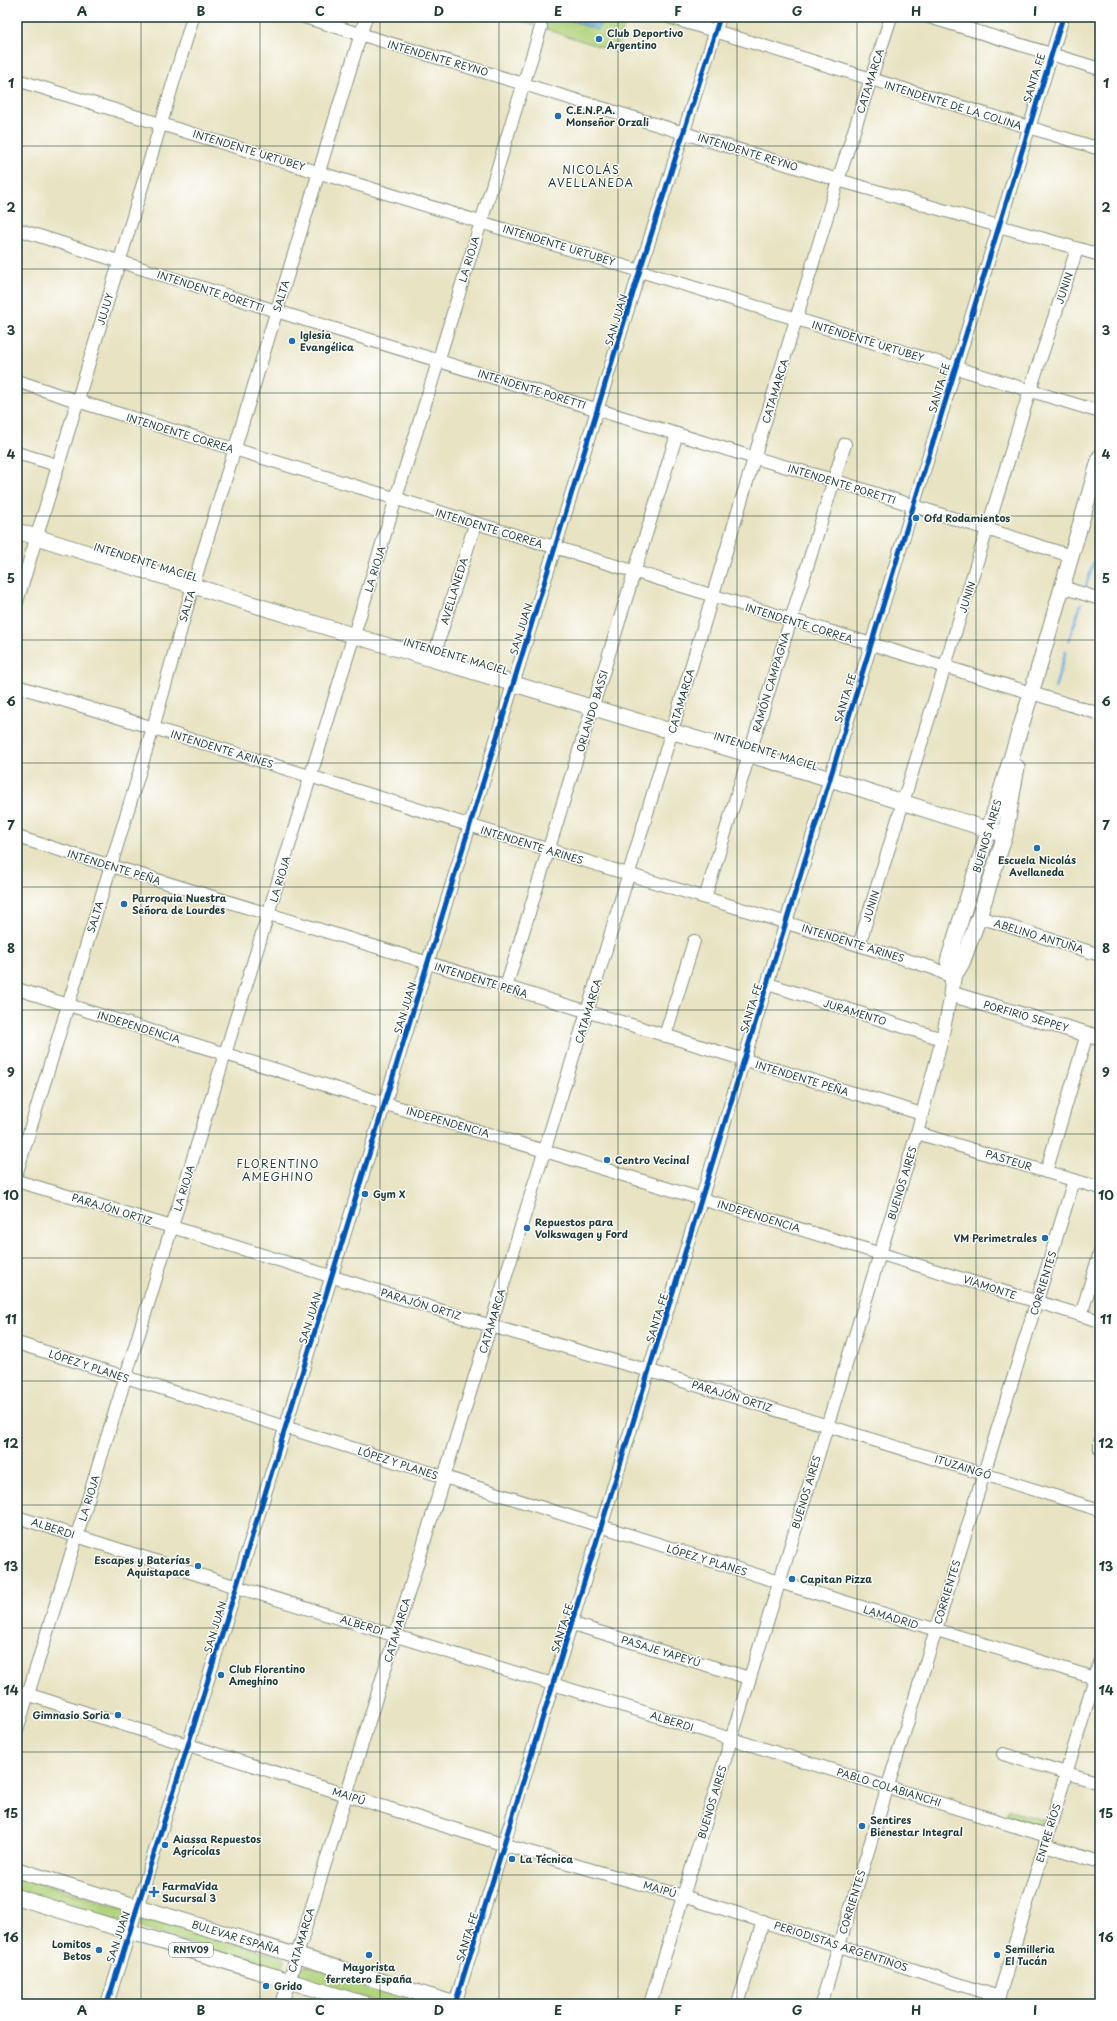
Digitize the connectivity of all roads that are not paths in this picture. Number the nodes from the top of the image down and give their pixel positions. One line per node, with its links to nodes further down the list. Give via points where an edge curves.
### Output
1 (193, 17): 17 (street, JUJUY)
2 (304, 17): 11 (street, INTENDENTE REYNO)
3 (366, 17): 11 (street, SALTA)
4 (669, 17): 10 (street, INTENDENTE DE LA COLINA)
5 (720, 17): 10 (street, SAN JUAN)
6 (891, 17): 15 (street, CATAMARCA)
7 (929, 17): 12 (street)
8 (1063, 17): 12 (street, SANTA FE)
9 (541, 27): 16 (street, LA RIOJA)
10 (715, 32): 15 (street, INTENDENTE DE LA COLINA); 19 (street, SAN JUAN)
11 (361, 35): 16 (street, INTENDENTE REYNO); 21 (street, SALTA)
12 (1051, 54): 13 (street); 18 (street, SANTA FE)
13 (1100, 69)
14 (17, 80): 17 (street, INTENDENTE URTUBEY)
15 (871, 80): 18 (street, INTENDENTE DE LA COLINA); 22 (street, CATAMARCA)
16 (524, 83): 19 (street, INTENDENTE REYNO); 23 (street, LA RIOJA)
17 (161, 123): 21 (street, INTENDENTE URTUBEY); 28 (street, JUJUY)
18 (1029, 128): 20 (street, INTENDENTE DE LA COLINA); 24 (street, SANTA FE)
19 (684, 132): 22 (street, INTENDENTE REYNO); 29 (street, SAN JUAN)
20 (1100, 150)
21 (319, 171): 23 (street, INTENDENTE URTUBEY); 30 (street, SALTA)
22 (838, 180): 24 (street, INTENDENTE REYNO); 31 (street, CATAMARCA)
23 (481, 221): 29 (street, INTENDENTE URTUBEY); 32 (street, LA RIOJA)
24 (1000, 227): 26 (street, INTENDENTE REYNO); 33 (street, SANTA FE)
25 (17, 228): 28 (street, INTENDENTE PORETTI)
26 (1077, 249): 27 (street, INTENDENTE REYNO); 35 (street, JUNIN)
27 (1100, 255)
28 (119, 261): 30 (street, INTENDENTE PORETTI); 36 (street, JUJUY)
29 (640, 270): 31 (street, INTENDENTE URTUBEY); 37 (street, SAN JUAN)
30 (276, 311): 32 (street, INTENDENTE PORETTI); 41 (street, SALTA)
31 (796, 318): 33 (street, INTENDENTE URTUBEY); 44 (street, CATAMARCA)
32 (438, 360): 37 (street, INTENDENTE PORETTI); 47 (street, LA RIOJA)
33 (955, 367): 35 (street, INTENDENTE URTUBEY); 48 (street, SANTA FE)
34 (17, 381): 36 (street, INTENDENTE CORREA)
35 (1030, 390): 38 (street, INTENDENTE URTUBEY); 50 (street, JUNIN)
36 (77, 401): 41 (street, INTENDENTE CORREA); 45 (street, JUJUY)
37 (598, 410): 39 (street, INTENDENTE PORETTI); 53 (street, SAN JUAN)
38 (1100, 412)
39 (677, 434): 44 (street, INTENDENTE PORETTI); 55 (street, ORLANDO BASSI)
40 (845, 444): 46 (street, RAMÓN CAMPAGNA)
41 (234, 450): 47 (street, INTENDENTE CORREA); 56 (street, SALTA)
42 (17, 453): 45 (street)
43 (1100, 457): 54 (main road, BUENOS AIRES)
44 (755, 458): 46 (street, INTENDENTE PORETTI); 58 (street, CATAMARCA)
45 (58, 465): 52 (street, JUJUY)
46 (833, 480): 48 (street, INTENDENTE PORETTI); 61 (street, RAMÓN CAMPAGNA)
47 (397, 500): 49 (street, INTENDENTE CORREA); 62 (street, LA RIOJA)
48 (914, 506): 50 (street, INTENDENTE PORETTI); 63 (street, SANTA FE)
49 (475, 524): 53 (street, INTENDENTE CORREA); 64 (street, AVELLANEDA)
50 (988, 529): 54 (street, INTENDENTE PORETTI); 65 (street, JUNIN)
51 (17, 531): 52 (main road, INTENDENTE MACIEL)
52 (36, 537): 56 (main road, INTENDENTE MACIEL); 60 (street, JUJUY)
53 (555, 548): 55 (street, INTENDENTE CORREA); 66 (street, SAN JUAN)
54 (1071, 556): 57 (main road, BUENOS AIRES)
55 (634, 572): 58 (street, INTENDENTE CORREA); 69 (street, ORLANDO BASSI)
56 (193, 586): 62 (main road, INTENDENTE MACIEL); 71 (street, SALTA)
57 (1062, 588): 59 (street); 68 (main road, BUENOS AIRES)
58 (713, 596): 61 (street, INTENDENTE CORREA); 72 (street, CATAMARCA)
59 (1100, 599)
60 (17, 602)
61 (790, 620): 63 (street, INTENDENTE CORREA); 73 (street, RAMÓN CAMPAGNA)
62 (355, 636): 64 (main road, INTENDENTE MACIEL); 74 (street, LA RIOJA)
63 (872, 645): 65 (street, INTENDENTE CORREA); 75 (street, SANTA FE)
64 (433, 659): 66 (main road, INTENDENTE MACIEL)
65 (945, 668): 68 (street, INTENDENTE CORREA); 76 (street, JUNIN)
66 (514, 682): 69 (main road, INTENDENTE MACIEL); 77 (street, SAN JUAN)
67 (17, 686): 71 (street, INTENDENTE ARINES)
68 (1031, 694): 70 (street, INTENDENTE CORREA); 78 (main road, BUENOS AIRES); 79 (main road, BUENOS AIRES)
69 (593, 707): 72 (main road, INTENDENTE MACIEL); 81 (street, ORLANDO BASSI)
70 (1100, 714)
71 (153, 728): 74 (street, INTENDENTE ARINES); 82 (street, SALTA)
72 (672, 731): 73 (main road, INTENDENTE MACIEL); 83 (street, CATAMARCA)
73 (748, 755): 75 (main road, INTENDENTE MACIEL); 84 (street, RAMÓN CAMPAGNA)
74 (312, 777): 77 (street, INTENDENTE ARINES); 85 (street, LA RIOJA)
75 (830, 779): 76 (main road, INTENDENTE MACIEL); 87 (street, SANTA FE)
76 (903, 802): 78 (main road, INTENDENTE MACIEL); 89 (street, JUNIN)
77 (470, 826): 81 (street, INTENDENTE ARINES); 91 (street, SAN JUAN)
78 (989, 830): 79 (main road, INTENDENTE MACIEL); 92 (main road, BUENOS AIRES, via 948,961)
79 (1004, 835): 86 (main road, BUENOS AIRES)
80 (17, 838): 82 (street, INTENDENTE PEÑA)
81 (548, 850): 83 (street, INTENDENTE ARINES); 94 (street, ORLANDO BASSI)
82 (111, 866): 85 (street, INTENDENTE PEÑA); 97 (street, SALTA)
83 (629, 874): 84 (street, INTENDENTE ARINES); 98 (street, CATAMARCA)
84 (705, 898): 87 (street, INTENDENTE ARINES)
85 (269, 915): 91 (street, INTENDENTE PEÑA); 102 (street, LA RIOJA)
86 (979, 917): 90 (street, ABELINO ANTUÑA); 92 (main road, BUENOS AIRES, via 962,963)
87 (787, 923): 89 (street, INTENDENTE ARINES); 93 (street, SANTA FE)
88 (694, 941): 99 (street)
89 (859, 945): 92 (street, INTENDENTE ARINES, via 933,968)
90 (1100, 955)
91 (428, 963): 94 (street, INTENDENTE PEÑA); 104 (street, SAN JUAN)
92 (953, 978): 96 (main road, BUENOS AIRES)
93 (768, 984): 101 (street, JURAMENTO); 103 (street, SANTA FE)
94 (506, 987): 98 (street, INTENDENTE PEÑA)
95 (17, 989): 97 (street, INDEPENDENCIA)
96 (951, 994): 100 (main road, PORFIRIO SEPPEY); 101 (street, BUENOS AIRES)
97 (68, 1005): 102 (street, INDEPENDENCIA); 108 (street, SALTA)
98 (587, 1012): 99 (street, INTENDENTE PEÑA); 107 (street, CATAMARCA)
99 (665, 1036): 103 (street, INTENDENTE PEÑA)
100 (1094, 1036): 109 (street)
101 (942, 1039): 105 (street, BUENOS AIRES)
102 (226, 1054): 104 (street, INDEPENDENCIA); 114 (street, LA RIOJA)
103 (745, 1061): 105 (street, INTENDENTE PEÑA); 113 (street, SANTA FE)
104 (386, 1104): 107 (street, INDEPENDENCIA); 117 (street, SAN JUAN)
105 (922, 1114): 106 (street, BUENOS AIRES)
106 (917, 1133): 109 (street, PASTEUR); 115 (street, BUENOS AIRES)
107 (545, 1150): 113 (street, INDEPENDENCIA); 121 (street, CATAMARCA)
108 (17, 1172)
109 (1046, 1172): 110 (street, PASTEUR)
110 (1074, 1180): 112 (street, PASTEUR); 118 (street, CORRIENTES)
111 (17, 1181): 114 (street, PARAJÓN ORTIZ)
112 (1100, 1188)
113 (702, 1199): 115 (street, INDEPENDENCIA); 123 (street, SANTA FE)
114 (172, 1227): 117 (street, PARAJÓN ORTIZ); 124 (street, LA RIOJA)
115 (881, 1253): 118 (street, VIAMONTE); 125 (street, BUENOS AIRES)
116 (1100, 1254): 119 (street)
117 (332, 1277): 121 (street, PARAJÓN ORTIZ); 126 (street, SAN JUAN)
118 (1037, 1302): 119 (street, VIAMONTE); 129 (street, CORRIENTES)
119 (1081, 1315): 120 (street, VIAMONTE)
120 (1100, 1321)
121 (491, 1326): 123 (street, PARAJÓN ORTIZ); 130 (street, CATAMARCA)
122 (17, 1343): 124 (street, LÓPEZ Y PLANES)
123 (650, 1371): 125 (street, PARAJÓN ORTIZ); 133 (street, SANTA FE)
124 (126, 1378): 126 (street, LÓPEZ Y PLANES); 134 (street, LA RIOJA)
125 (827, 1426): 129 (street, ITUZAINGÓ); 135 (street, BUENOS AIRES)
126 (286, 1427): 130 (street, LÓPEZ Y PLANES); 136 (street, SAN JUAN)
127 (1100, 1442): 128 (street)
128 (1100, 1449)
129 (984, 1474): 131 (street, ITUZAINGÓ); 138 (street, CORRIENTES)
130 (444, 1478): 133 (street, LÓPEZ Y PLANES); 139 (street, CATAMARCA)
131 (1100, 1510)
132 (17, 1517): 134 (street, ALBERDI)
133 (602, 1527): 135 (street, LÓPEZ Y PLANES); 137 (street, SANTA FE)
134 (78, 1536): 136 (street, ALBERDI); 144 (street, LA RIOJA)
135 (779, 1582): 138 (street, LAMADRID); 141 (street, BUENOS AIRES)
136 (237, 1587): 139 (street, ALBERDI); 147 (street, SAN JUAN)
137 (573, 1624): 141 (street, PASAJE YAPEYÚ); 143 (street, SANTA FE)
138 (936, 1631): 142 (street, LAMADRID); 151 (street, CORRIENTES)
139 (396, 1636): 143 (street, ALBERDI); 152 (street, CATAMARCA)
140 (1100, 1662): 142 (street, ENTRE RÍOS)
141 (750, 1678): 146 (street, BUENOS AIRES)
142 (1095, 1678): 149 (street, ENTRE RÍOS)
143 (554, 1684): 146 (street, ALBERDI); 154 (street, SANTA FE)
144 (22, 1693): 145 (street, LA RIOJA); 147 (street, MAIPÚ)
145 (17, 1730)
146 (731, 1739): 151 (street, PABLO COLABIANCHI); 157 (street, BUENOS AIRES)
147 (188, 1745): 152 (street, MAIPÚ); 159 (street, SAN JUAN)
148 (1003, 1754): 149 (street)
149 (1066, 1773): 150 (street); 153 (street, ENTRE RÍOS)
150 (1100, 1784)
151 (888, 1787): 153 (street, PABLO COLABIANCHI); 162 (street, CORRIENTES)
152 (347, 1795): 154 (street, MAIPÚ); 163 (street, CATAMARCA)
153 (1046, 1840): 155 (street, PABLO COLABIANCHI); 165 (street, ENTRE RÍOS)
154 (505, 1845): 157 (street, MAIPÚ); 169 (street, SANTA FE)
155 (1100, 1862)
156 (17, 1870): 159 (main road, BULEVAR ESPAÑA / RN1V09)
157 (683, 1896): 160 (street, PERIODISTAS ARGENTINOS); 170 (street, BUENOS AIRES)
158 (17, 1897): 161 (main road, RN1V09)
159 (137, 1907): 161 (street, SAN JUAN); 163 (main road, BULEVAR ESPAÑA / RN1V09)
160 (763, 1921): 162 (street, PERIODISTAS ARGENTINOS); 171 (street)
161 (129, 1931): 164 (main road, RN1V09); 166 (street, SAN JUAN)
162 (839, 1945): 165 (street, PERIODISTAS ARGENTINOS); 172 (street, CORRIENTES)
163 (296, 1956): 164 (street, CATAMARCA); 169 (main road, BULEVAR ESPAÑA / RN1V09)
164 (289, 1980): 167 (street, CATAMARCA); 168 (main road, RN1V09)
165 (998, 2000)
166 (107, 2004)
167 (282, 2004)
168 (364, 2004)
169 (455, 2004)
170 (650, 2004)
171 (738, 2004)
172 (821, 2004)

